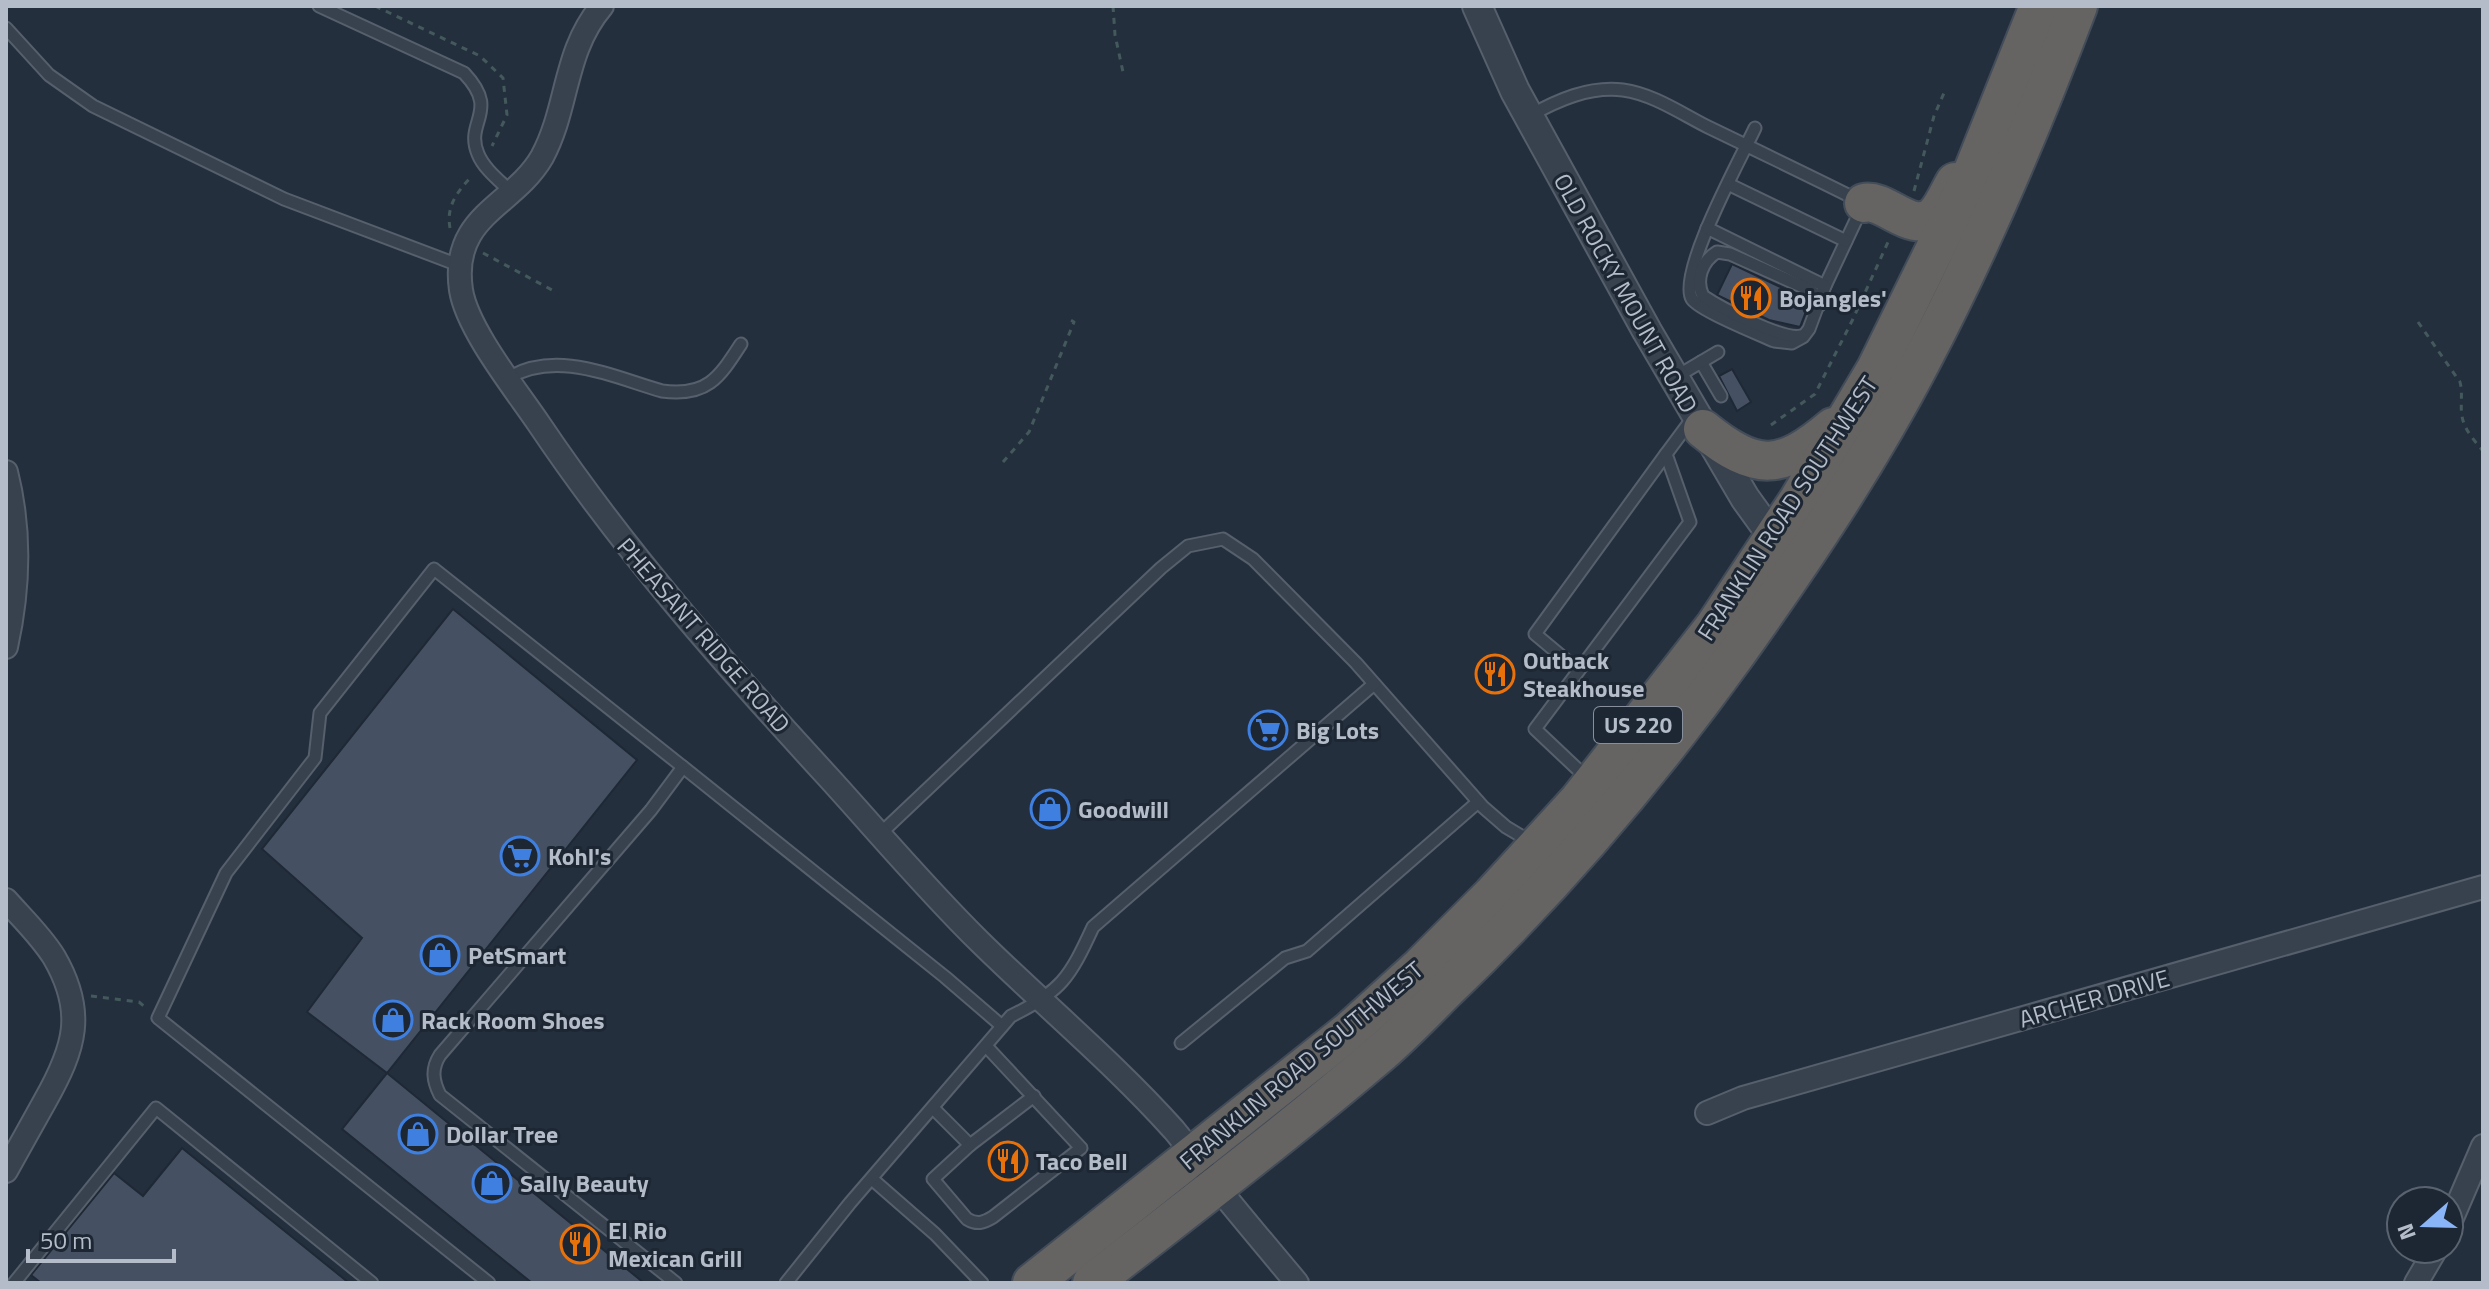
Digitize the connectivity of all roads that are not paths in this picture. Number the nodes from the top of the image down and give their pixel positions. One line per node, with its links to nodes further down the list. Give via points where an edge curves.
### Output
1 (319, 6): 12 (lane, via 464,73 477,86 482,104 474,137 477,152)
2 (602, 6): 12 (street, PHEASANT RIDGE ROAD, via 578,41 542,156)
3 (1477, 6): 8 (street, OLD ROCKY MOUNT ROAD)
4 (2039, 6): 7 (highway, FRANKLIN ROAD SOUTHWEST / US 220)
5 (2078, 6): 31 (highway, FRANKLIN ROAD SOUTHWEST / US 220, via 2028,137 1942,321)
6 (6, 28): 16 (lane, via 49,75 93,106 284,199)
7 (1996, 115): 13 (highway, via 1935,215 1911,219); 26 (highway, FRANKLIN ROAD SOUTHWEST / US 220, via 1937,249)
8 (1529, 117): 10 (lane, via 1575,95 1627,91); 24 (street, OLD ROCKY MOUNT ROAD)
9 (1755, 128): 10 (lane)
10 (1747, 146): 11 (lane); 13 (lane)
11 (1728, 184): 14 (lane); 15 (lane)
12 (511, 192): 16 (street, PHEASANT RIDGE ROAD, via 474,227)
13 (1862, 199): 15 (lane)
14 (1707, 228): 17 (lane); 19 (lane, via 1689,279 1693,301 1779,343 1792,343)
15 (1846, 241): 17 (lane)
16 (461, 266): 23 (street, PHEASANT RIDGE ROAD, via 462,296 472,321)
17 (1825, 286): 18 (lane)
18 (1820, 305): 19 (lane); 19 (lane, via 1810,290 1725,252 1714,253 1705,263 1699,283 1705,298 1781,333)
19 (1806, 333)
20 (741, 344): 23 (lane, via 721,375 680,393 560,364 538,365)
21 (1718, 352): 22 (lane)
22 (1701, 362): 24 (lane); 25 (lane)
23 (508, 378): 39 (street, PHEASANT RIDGE ROAD, via 630,551)
24 (1674, 378): 27 (street, OLD ROCKY MOUNT ROAD)
25 (1721, 396)
26 (1851, 412): 27 (highway, via 1810,446 1780,461 1743,456); 30 (highway, FRANKLIN ROAD SOUTHWEST / US 220)
27 (1699, 422): 28 (lane); 30 (street, OLD ROCKY MOUNT ROAD)
28 (1666, 454): 34 (lane, via 1690,522); 34 (lane, via 1535,634)
29 (6, 472): 32 (street, via 18,553)
30 (1773, 539): 31 (street, OLD ROCKY MOUNT ROAD); 37 (highway, FRANKLIN ROAD SOUTHWEST / US 220, via 1714,627)
31 (1798, 567): 53 (highway, FRANKLIN ROAD SOUTHWEST / US 220, via 1626,799 1489,949 1383,1051)
32 (11, 583): 33 (street)
33 (6, 647)
34 (1578, 670): 37 (lane, via 1535,729)
35 (1374, 684): 38 (lane); 39 (lane, via 1253,559 1223,539 1188,546); 43 (lane, via 1093,927 1077,963)
36 (683, 767): 44 (lane); 59 (lane, via 434,569 320,713 315,758 226,873 158,1018); 60 (lane, via 440,1055 434,1071 440,1095)
37 (1592, 783): 40 (highway, FRANKLIN ROAD SOUTHWEST / US 220)
38 (1478, 802): 40 (lane); 45 (lane, via 1307,951 1285,958)
39 (880, 834): 43 (street, PHEASANT RIDGE ROAD, via 979,941)
40 (1537, 846): 53 (highway, FRANKLIN ROAD SOUTHWEST / US 220, via 1421,966)
41 (2483, 887): 49 (street, ARCHER DRIVE, via 1743,1098)
42 (6, 900): 52 (street, via 53,955 67,983 75,1021 64,1068)
43 (1044, 1000): 44 (lane); 53 (street, PHEASANT RIDGE ROAD, via 1173,1130)
44 (1002, 1026): 46 (lane)
45 (1181, 1043)
46 (986, 1046): 47 (lane); 48 (lane)
47 (1034, 1096): 50 (lane); 50 (lane, via 1081,1148 984,1223 967,1219 933,1179)
48 (933, 1108): 50 (lane); 54 (lane)
49 (1707, 1113)
50 (970, 1145)
51 (2483, 1146): 55 (street)
52 (6, 1171)
53 (1205, 1171): 63 (highway, FRANKLIN ROAD SOUTHWEST / US 220); 64 (highway, FRANKLIN ROAD SOUTHWEST / US 220); 65 (street, PHEASANT RIDGE ROAD)
54 (872, 1179): 61 (lane); 62 (lane)
55 (2465, 1188)
56 (2427, 1265): 66 (street)
57 (14, 1283): 58 (lane, via 156,1108)
58 (372, 1283)
59 (489, 1283)
60 (676, 1283)
61 (786, 1283)
62 (982, 1283)
63 (1032, 1283)
64 (1092, 1283)
65 (1297, 1283)
66 (2416, 1283)

